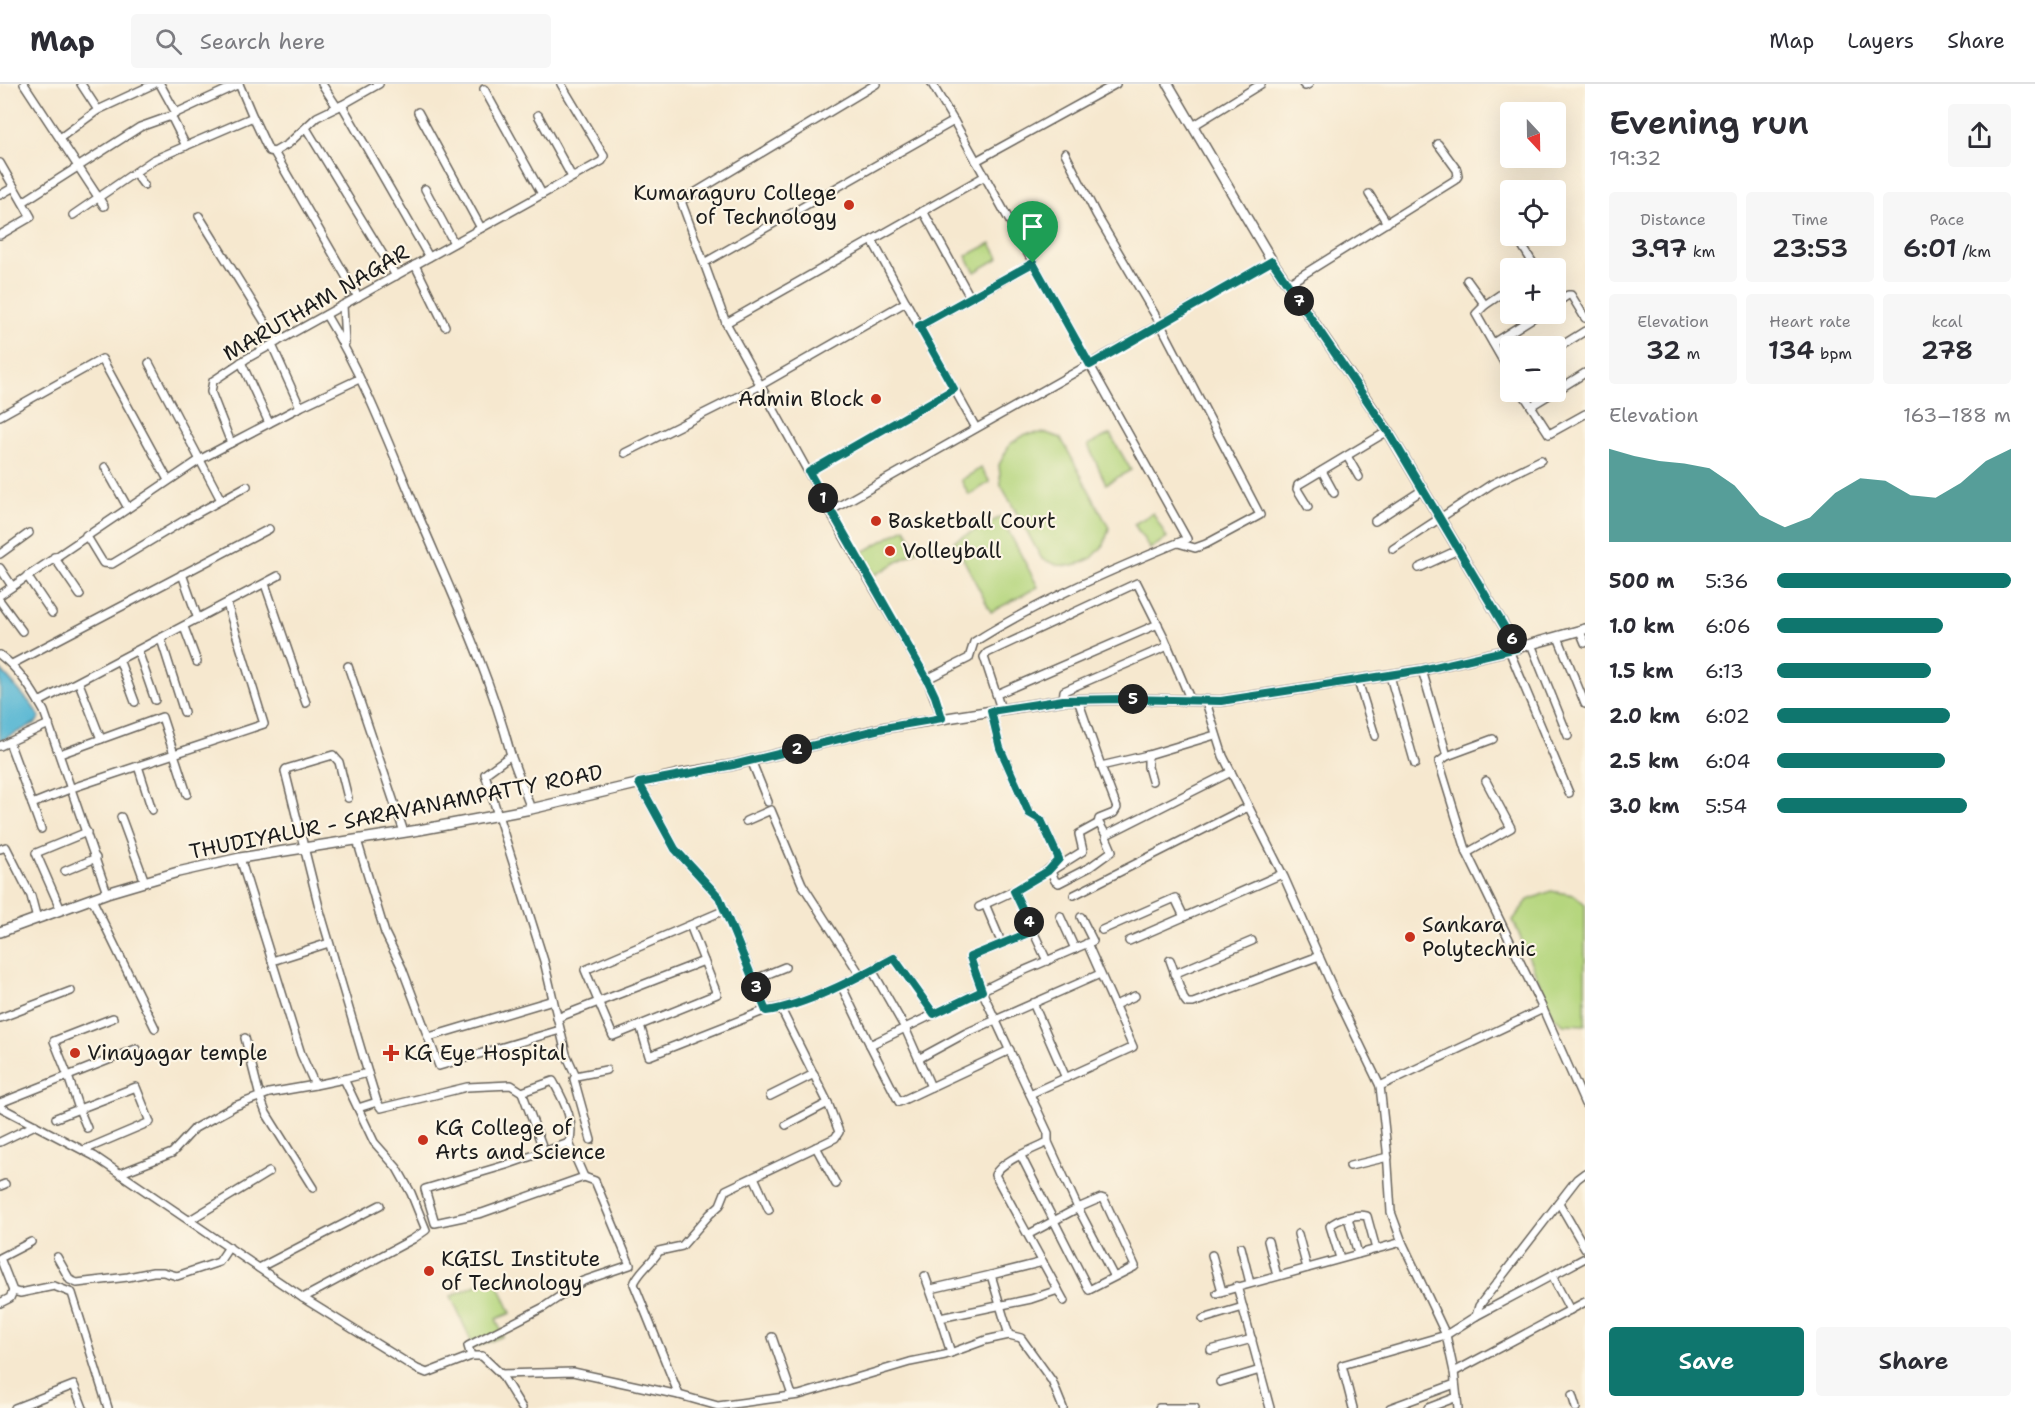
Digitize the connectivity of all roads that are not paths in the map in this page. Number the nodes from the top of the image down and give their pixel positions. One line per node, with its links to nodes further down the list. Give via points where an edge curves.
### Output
1 (24, 84): 26 (street)
2 (81, 84): 18 (street)
3 (154, 84): 18 (street)
4 (160, 84): 20 (street)
5 (239, 84): 20 (street); 22 (street)
6 (322, 84): 17 (street)
7 (379, 84): 17 (street)
8 (561, 84): 36 (street, MARUTHAM NAGAR, via 603,156 602,161)
9 (876, 84): 58 (street, via 681,201)
10 (932, 84): 23 (street)
11 (1116, 84): 31 (street)
12 (1168, 84): 24 (main road)
13 (1261, 84): 24 (street)
14 (1303, 84): 15 (street)
15 (1309, 84)
16 (484, 89): 40 (street)
17 (339, 106): 25 (street, via 317,117); 55 (street)
18 (98, 110): 26 (street)
19 (418, 112): 50 (street)
20 (174, 114): 28 (street); 33 (street, via 140,127)
21 (538, 116): 36 (street)
22 (253, 117): 28 (street); 29 (street, via 269,151)
23 (954, 121): 31 (street); 58 (street)
24 (1193, 126): 57 (main road)
25 (306, 128): 29 (street); 61 (street)
26 (60, 138): 33 (street)
27 (1438, 144): 49 (street, via 1458,176)
28 (186, 146): 34 (street, via 153,160)
29 (274, 152): 66 (street)
30 (1065, 153): 75 (street)
31 (976, 161): 35 (street)
32 (0, 163): 38 (street)
33 (78, 167): 43 (street); 44 (street)
34 (135, 173): 37 (street); 43 (street)
35 (984, 176): 46 (street); 59 (street)
36 (572, 177): 40 (street, MARUTHAM NAGAR)
37 (144, 185)
38 (14, 186): 42 (street); 44 (street)
39 (424, 189): 53 (street)
40 (542, 194): 50 (street, MARUTHAM NAGAR)
41 (1369, 194): 49 (street)
42 (0, 195)
43 (99, 198): 45 (street); 47 (street)
44 (23, 202): 51 (street, via 31,217)
45 (104, 206)
46 (923, 211): 52 (street); 67 (street)
47 (74, 215)
48 (199, 216): 79 (street)
49 (1387, 223): 63 (street)
50 (481, 228): 53 (street, MARUTHAM NAGAR)
51 (0, 235)
52 (872, 240): 68 (street); 73 (street)
53 (454, 243): 55 (street, MARUTHAM NAGAR)
54 (1523, 247): 56 (street)
55 (429, 257): 60 (street, MARUTHAM NAGAR)
56 (1530, 258)
57 (1272, 261): 63 (main road); 75 (street)
58 (704, 263): 73 (street)
59 (1033, 263): 67 (street); 86 (street)
60 (415, 265): 61 (street, MARUTHAM NAGAR); 76 (street)
61 (396, 276): 66 (street, MARUTHAM NAGAR)
62 (1467, 280): 70 (street)
63 (1288, 284): 100 (main road)
64 (1500, 295): 70 (street)
65 (1566, 296): 72 (street, via 1571,296)
66 (358, 297): 69 (street, MARUTHAM NAGAR)
67 (970, 297): 77 (street)
68 (906, 302): 77 (street); 90 (street)
69 (343, 305): 71 (street, MARUTHAM NAGAR); 82 (street)
70 (1485, 305): 80 (street, via 1476,314)
71 (326, 315): 79 (street, MARUTHAM NAGAR); 82 (street)
72 (1585, 318)
73 (726, 322): 90 (street)
74 (1523, 324): 80 (street)
75 (1161, 325): 86 (street); 123 (street, via 1260,515 1206,544 1195,548)
76 (445, 326)
77 (919, 326): 91 (street)
78 (1585, 332): 81 (street)
79 (274, 343): 84 (street, MARUTHAM NAGAR); 95 (street)
80 (1493, 343): 83 (street)
81 (1566, 343)
82 (345, 346): 88 (street)
83 (1500, 356)
84 (242, 362): 98 (street); 101 (street, MARUTHAM NAGAR, via 213,381 211,392)
85 (149, 363): 104 (street)
86 (1090, 365): 99 (street); 123 (street)
87 (1585, 373): 89 (street)
88 (359, 379): 95 (street); 186 (street, via 471,641 502,720)
89 (1566, 384)
90 (761, 385): 102 (street); 108 (street)
91 (954, 389): 99 (street); 108 (street)
92 (1528, 402): 94 (street)
93 (1537, 402): 94 (street)
94 (1531, 406): 96 (street, via 1549,434)
95 (300, 407): 98 (street)
96 (1585, 414)
97 (0, 416): 110 (street, via 102,359)
98 (269, 423): 101 (street)
99 (976, 428): 117 (street)
100 (1388, 431): 103 (street); 112 (main road)
101 (231, 443): 104 (street)
102 (626, 453)
103 (1347, 456): 107 (street); 109 (street)
104 (201, 459): 110 (street); 114 (street)
105 (1541, 460): 118 (street)
106 (105, 467): 116 (street)
107 (1322, 471): 113 (street); 115 (street, via 1298,485)
108 (809, 472): 117 (street)
109 (1359, 477)
110 (168, 480): 116 (street)
111 (247, 486): 114 (street)
112 (1424, 489): 118 (main road); 119 (street)
113 (1334, 493)
114 (221, 500): 122 (street, via 112,564 103,563)
115 (1308, 507)
116 (128, 508): 122 (street)
117 (830, 511): 159 (street)
118 (1440, 516): 124 (street); 125 (main road)
119 (1375, 522)
120 (269, 529): 130 (street)
121 (29, 533): 126 (street)
122 (86, 535): 127 (street)
123 (1187, 543): 159 (street, via 1178,543 1112,570 1001,625 974,642 969,658)
124 (1393, 549)
125 (1460, 549): 129 (street); 150 (main road)
126 (0, 554)
127 (54, 557): 131 (street); 136 (street)
128 (0, 568): 134 (street)
129 (1419, 568)
130 (182, 574): 140 (street); 155 (street)
131 (27, 576): 134 (street); 139 (street)
132 (278, 576): 133 (street)
133 (265, 584): 138 (street); 170 (street)
134 (12, 586): 135 (street)
135 (0, 595)
136 (80, 595)
137 (0, 601): 144 (street)
138 (226, 604): 140 (street); 185 (street, via 264,724)
139 (52, 613)
140 (198, 619): 142 (street)
141 (1158, 624): 149 (street); 162 (street); 162 (street, via 1137,583 1122,589 987,653 984,657)
142 (184, 627): 146 (street); 154 (street)
143 (1582, 630): 145 (main road, THUDIYALUR - SARAVANAMPATTY ROAD); 147 (street)
144 (22, 631)
145 (1558, 637): 148 (main road, THUDIYALUR - SARAVANAMPATTY ROAD); 171 (street)
146 (161, 639): 151 (street); 174 (street)
147 (1585, 643)
148 (1531, 644): 150 (main road, THUDIYALUR - SARAVANAMPATTY ROAD); 179 (street)
149 (1168, 646): 164 (street, via 1064,691); 166 (street)
150 (1513, 649): 157 (main road, THUDIYALUR - SARAVANAMPATTY ROAD); 198 (street)
151 (138, 651): 153 (street); 163 (street)
152 (0, 655): 155 (street)
153 (120, 662): 161 (street); 168 (street)
154 (197, 662)
155 (12, 664): 167 (street)
156 (348, 666): 212 (street)
157 (1422, 670): 158 (main road, THUDIYALUR - SARAVANAMPATTY ROAD); 188 (street)
158 (1390, 676): 160 (main road, THUDIYALUR - SARAVANAMPATTY ROAD); 190 (street)
159 (927, 679): 175 (street)
160 (1358, 681): 169 (main road, THUDIYALUR - SARAVANAMPATTY ROAD); 178 (street)
161 (79, 683): 167 (street); 180 (street)
162 (997, 694): 172 (street)
163 (155, 700)
164 (1063, 700): 165 (main road, THUDIYALUR - SARAVANAMPATTY ROAD); 172 (main road, THUDIYALUR - SARAVANAMPATTY ROAD)
165 (1078, 700): 166 (main road, THUDIYALUR - SARAVANAMPATTY ROAD); 192 (street)
166 (1191, 701): 169 (main road, THUDIYALUR - SARAVANAMPATTY ROAD)
167 (39, 702): 176 (street)
168 (135, 702)
169 (1206, 702): 177 (street)
170 (306, 703)
171 (1585, 704)
172 (1001, 710): 173 (main road, THUDIYALUR - SARAVANAMPATTY ROAD)
173 (991, 711): 175 (main road, THUDIYALUR - SARAVANAMPATTY ROAD); 225 (street, via 1000,748 1029,813 1041,820 1059,859 1048,871)
174 (183, 712)
175 (942, 718): 189 (main road, THUDIYALUR - SARAVANAMPATTY ROAD)
176 (49, 724): 182 (street); 184 (street)
177 (1215, 735): 187 (street); 193 (street)
178 (1375, 736)
179 (1568, 736)
180 (101, 739): 184 (street); 185 (street, via 162,717)
181 (1494, 739): 188 (street)
182 (9, 742): 183 (street); 202 (street)
183 (0, 746)
184 (60, 754): 197 (street)
185 (174, 754): 191 (street); 199 (street)
186 (511, 755): 204 (street); 206 (street, via 485,774)
187 (1148, 755): 192 (street); 194 (street)
188 (1447, 756): 218 (street, via 1439,762)
189 (751, 760): 196 (main road, THUDIYALUR - SARAVANAMPATTY ROAD); 201 (street)
190 (1415, 764)
191 (138, 766): 197 (street); 205 (street)
192 (1101, 766): 209 (street, via 1117,808 1099,819)
193 (1231, 772): 203 (street); 213 (street)
194 (1152, 781)
195 (1486, 781): 218 (street, via 1511,828)
196 (639, 783): 204 (main road, THUDIYALUR - SARAVANAMPATTY ROAD); 230 (street, via 675,849 719,897)
197 (72, 788): 202 (street); 211 (street)
198 (1569, 793)
199 (187, 794)
200 (348, 798): 215 (street, via 339,762 333,755 286,769)
201 (768, 802)
202 (32, 804): 210 (street)
203 (1248, 807): 223 (street); 227 (street)
204 (531, 809): 206 (main road, THUDIYALUR - SARAVANAMPATTY ROAD)
205 (152, 810)
206 (497, 815): 212 (main road, THUDIYALUR - SARAVANAMPATTY ROAD); 260 (street)
207 (121, 817): 224 (street)
208 (746, 821): 254 (street, via 771,810 802,884)
209 (1098, 824): 213 (street); 217 (street, via 1079,834)
210 (41, 830)
211 (87, 832): 219 (street); 229 (street, via 36,853)
212 (404, 832): 214 (main road, THUDIYALUR - SARAVANAMPATTY ROAD)
213 (1106, 835): 221 (street, via 1112,850)
214 (357, 840): 215 (main road, THUDIYALUR - SARAVANAMPATTY ROAD); 276 (street, via 385,933)
215 (305, 848): 220 (main road, THUDIYALUR - SARAVANAMPATTY ROAD); 242 (street)
216 (0, 849): 234 (street, via 6,847 31,896)
217 (1083, 851): 221 (street); 221 (street, via 1051,873 1059,883)
218 (1467, 853): 265 (street)
219 (96, 858): 222 (street); 226 (street)
220 (240, 858): 224 (main road, THUDIYALUR - SARAVANAMPATTY ROAD); 247 (street)
221 (1090, 867)
222 (65, 871)
223 (1282, 874): 233 (street); 245 (street)
224 (144, 882): 226 (main road, THUDIYALUR - SARAVANAMPATTY ROAD)
225 (1014, 891): 237 (street); 239 (street, via 982,906)
226 (107, 893): 228 (main road, THUDIYALUR - SARAVANAMPATTY ROAD)
227 (1074, 895)
228 (92, 899): 229 (main road, THUDIYALUR - SARAVANAMPATTY ROAD); 273 (street)
229 (61, 910): 234 (main road, THUDIYALUR - SARAVANAMPATTY ROAD)
230 (725, 910): 235 (street); 255 (street)
231 (1060, 916): 244 (street)
232 (1082, 916): 243 (street, via 1093,941)
233 (1184, 917): 236 (street, via 1175,898); 240 (street)
234 (37, 919): 238 (main road, THUDIYALUR - SARAVANAMPATTY ROAD)
235 (690, 925): 248 (street); 261 (street, via 585,970)
236 (1102, 930)
237 (1033, 931): 249 (street); 258 (street, via 970,957)
238 (0, 932)
239 (999, 938)
240 (1129, 941)
241 (1252, 941): 253 (street)
242 (330, 943): 247 (street); 283 (street)
243 (1087, 943): 244 (street); 252 (street)
244 (1075, 949): 249 (street)
245 (1319, 956): 253 (street, via 1193,1004 1184,999); 290 (street)
246 (1170, 960): 253 (street)
247 (272, 961): 289 (street, via 301,1054)
248 (704, 961): 261 (street); 272 (street, via 717,994)
249 (1047, 961): 258 (street)
250 (785, 967): 255 (street)
251 (872, 970): 254 (street); 267 (street, via 894,958); 274 (street)
252 (1100, 974): 262 (street); 263 (street)
253 (1174, 974)
254 (861, 976): 256 (street)
255 (753, 980): 266 (street)
256 (841, 985): 264 (street); 278 (street)
257 (71, 991): 268 (street)
258 (982, 991): 267 (street); 271 (street)
259 (1135, 996): 263 (street)
260 (553, 1000): 270 (street); 276 (street)
261 (599, 1003): 270 (street); 272 (street, via 613,1036)
262 (1033, 1003): 271 (street); 287 (street)
263 (1115, 1005): 287 (street, via 1133,1047)
264 (781, 1009): 266 (street); 284 (street)
265 (1543, 1009): 290 (street); 299 (street)
266 (766, 1011): 272 (street, via 649,1056)
267 (934, 1014): 274 (street)
268 (0, 1018)
269 (112, 1018): 285 (street, via 54,1041)
270 (557, 1018): 275 (street)
271 (996, 1020): 280 (street); 281 (street)
272 (640, 1025)
273 (155, 1028)
274 (905, 1028): 278 (street); 281 (street)
275 (560, 1030): 276 (street, via 439,1066); 286 (street)
276 (429, 1037)
277 (245, 1038): 295 (street)
278 (870, 1045): 291 (street, via 899,1102)
279 (136, 1049): 285 (street)
280 (1010, 1050): 291 (street); 293 (street)
281 (920, 1058): 291 (street)
282 (606, 1070): 286 (street)
283 (368, 1073): 288 (street); 297 (street)
284 (814, 1074): 294 (street); 298 (street)
285 (68, 1076): 296 (street); 302 (street)
286 (576, 1076): 307 (street)
287 (1066, 1078): 293 (street)
288 (344, 1079): 289 (street); 301 (street)
289 (315, 1085): 295 (street)
290 (1380, 1086): 315 (street)
291 (931, 1087)
292 (522, 1092): 297 (street, via 511,1085 467,1088 381,1108); 310 (street, via 553,1081 570,1117); 313 (street)
293 (1030, 1094): 309 (street, via 1048,1133)
294 (770, 1096)
295 (260, 1097): 318 (street, via 195,1128 172,1153); 323 (street)
296 (0, 1102)
297 (377, 1102): 301 (street)
298 (828, 1103): 305 (street); 311 (street, via 839,1132)
299 (1585, 1104)
300 (0, 1107): 304 (street)
301 (358, 1108): 325 (street, via 374,1142 397,1168)
302 (80, 1109): 303 (street); 306 (street); 312 (street, via 136,1087 150,1122)
303 (56, 1118)
304 (34, 1125): 308 (street); 312 (street)
305 (786, 1125)
306 (87, 1128)
307 (591, 1140)
308 (0, 1142)
309 (1048, 1142): 314 (street); 328 (street)
310 (569, 1143): 313 (street); 320 (street)
311 (816, 1147): 321 (street); 322 (street)
312 (84, 1150): 318 (street)
313 (544, 1151): 324 (street)
314 (1021, 1156): 332 (street); 349 (street, via 998,1169 995,1175)
315 (1388, 1157): 316 (street); 339 (street, via 1391,1212)
316 (1350, 1166)
317 (269, 1172): 331 (street)
318 (121, 1173): 331 (street)
319 (1585, 1173): 326 (street)
320 (584, 1177): 333 (street, via 482,1213); 378 (street, via 596,1181 630,1265 583,1281 544,1307 468,1346)
321 (753, 1177): 329 (street); 384 (street, via 726,1190 720,1205 682,1246 659,1251 636,1277 634,1284)
322 (836, 1184)
323 (313, 1188)
324 (425, 1189): 325 (street); 333 (street)
325 (411, 1193): 334 (street)
326 (1559, 1203): 342 (street); 369 (street, via 1479,1306)
327 (380, 1205): 350 (street)
328 (1078, 1208): 332 (street); 356 (street); 356 (street, via 1104,1198 1135,1265)
329 (769, 1210)
330 (1348, 1218): 343 (street, via 1367,1215); 344 (street); 347 (street, via 1330,1226)
331 (190, 1220): 340 (street)
332 (1054, 1221): 335 (street); 356 (street, via 1089,1290)
333 (435, 1223): 334 (street)
334 (426, 1230): 362 (street)
335 (1031, 1233)
336 (1298, 1234): 351 (street)
337 (1268, 1240): 354 (street)
338 (31, 1242): 361 (street, via 0,1258)
339 (1402, 1242): 343 (street); 373 (street)
340 (229, 1247): 346 (street, via 219,1262 177,1276 153,1272 77,1283 70,1280); 350 (street)
341 (1240, 1247): 357 (street)
342 (1585, 1248)
343 (1376, 1249): 344 (street)
344 (1358, 1254): 347 (street)
345 (1212, 1255): 358 (street, via 1219,1292)
346 (57, 1257)
347 (1340, 1258): 351 (street)
348 (1585, 1258): 355 (street)
349 (1043, 1263): 352 (street); 360 (street)
350 (259, 1268): 362 (street)
351 (1307, 1268): 354 (street)
352 (991, 1275): 359 (street); 366 (street)
353 (925, 1276): 359 (street)
354 (1277, 1276): 357 (street)
355 (1552, 1276): 368 (street); 369 (street)
356 (1114, 1277)
357 (1250, 1283): 358 (street)
358 (1238, 1286): 367 (street)
359 (931, 1289): 370 (street)
360 (1058, 1290): 363 (street); 366 (street)
361 (13, 1294): 365 (street); 392 (street, via 54,1286 72,1293)
362 (303, 1298): 378 (street, via 427,1373)
363 (1064, 1301)
364 (1585, 1302): 368 (street)
365 (0, 1303)
366 (1001, 1304): 370 (street); 372 (street)
367 (1243, 1307): 371 (street); 375 (street)
368 (1570, 1310): 380 (street)
369 (1476, 1316): 373 (street)
370 (940, 1318): 377 (street)
371 (1203, 1318)
372 (1009, 1335): 377 (street); 394 (street, via 1021,1338 1052,1380)
373 (1446, 1335): 380 (street); 398 (street, via 1342,1365)
374 (772, 1336): 385 (street)
375 (1252, 1339): 376 (street); 379 (street)
376 (1211, 1350)
377 (951, 1353): 385 (street)
378 (471, 1356): 381 (street, via 482,1356)
379 (1260, 1370): 382 (street); 397 (street)
380 (1454, 1372): 383 (street)
381 (501, 1374): 384 (street, via 573,1372); 393 (street)
382 (1220, 1382)
383 (1455, 1384): 387 (street); 389 (street)
384 (679, 1395): 388 (street)
385 (792, 1395): 388 (street)
386 (1572, 1395): 401 (street)
387 (1457, 1397): 399 (street); 400 (street)
388 (718, 1407)
389 (1395, 1407)
390 (15, 1408): 391 (street, via 74,1384)
391 (83, 1408)
392 (108, 1408)
393 (522, 1408)
394 (1063, 1408)
395 (1159, 1408): 396 (street)
396 (1196, 1408)
397 (1270, 1408)
398 (1353, 1408)
399 (1428, 1408)
400 (1458, 1408)
401 (1576, 1408)

